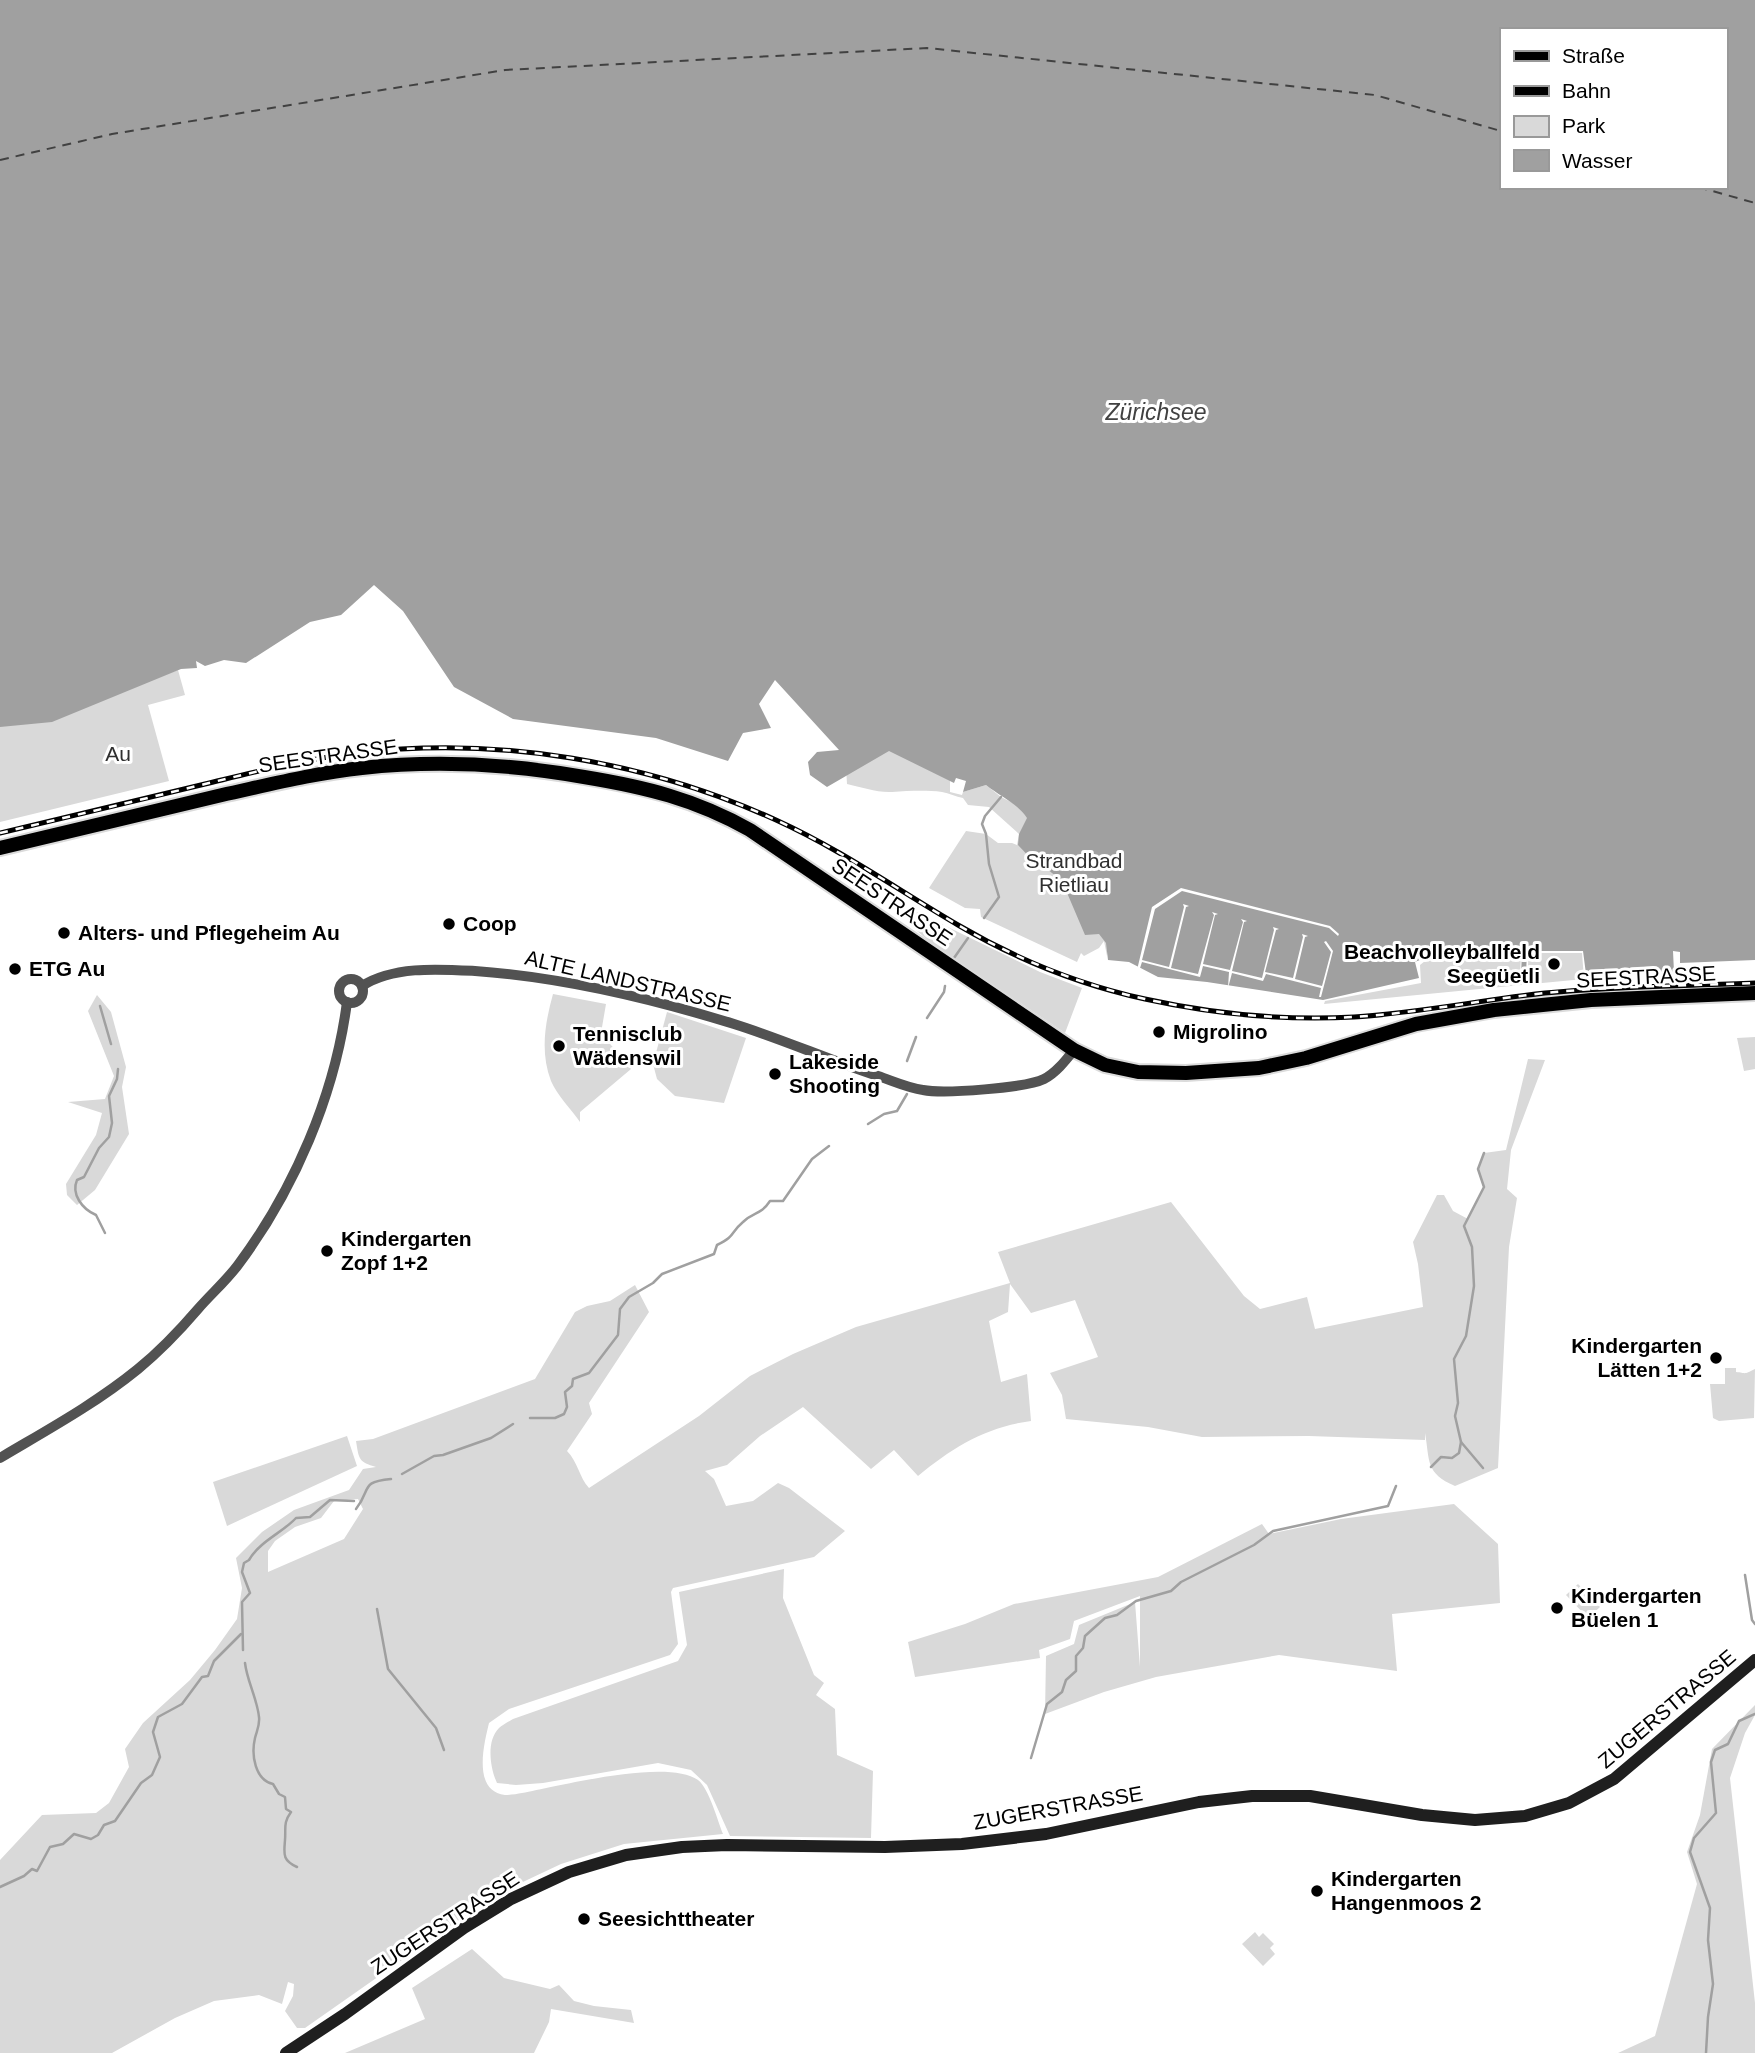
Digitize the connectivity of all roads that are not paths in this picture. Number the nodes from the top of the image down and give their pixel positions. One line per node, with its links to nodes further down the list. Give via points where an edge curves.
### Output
1 (0, 848): 5 (main road, SEESTRASSE, via 293,779 361,768 482,765 621,783 688,800 750,830)
2 (362, 986): 4 (street, via 359,1000); 4 (street, via 354,979 342,984 340,996); 5 (street, ALTE LANDSTRASSE, via 381,975 426,971 547,979 734,1024 923,1091 1035,1082 1050,1075)
3 (1755, 993): 5 (main road, SEESTRASSE, via 1591,1000 1494,1010 1416,1024 1259,1068 1138,1072 1105,1065)
4 (347, 1002): 6 (street, via 332,1072 310,1135 270,1216 236,1268 138,1368 92,1403)
5 (1074, 1049)
6 (0, 1458)
7 (1755, 1660): 8 (main road, ZUGERSTRASSE, via 1614,1779 1569,1803 1525,1816 1475,1821 1310,1796 1252,1796 972,1843 727,1845 626,1855 569,1872 511,1899)
8 (286, 2053)

